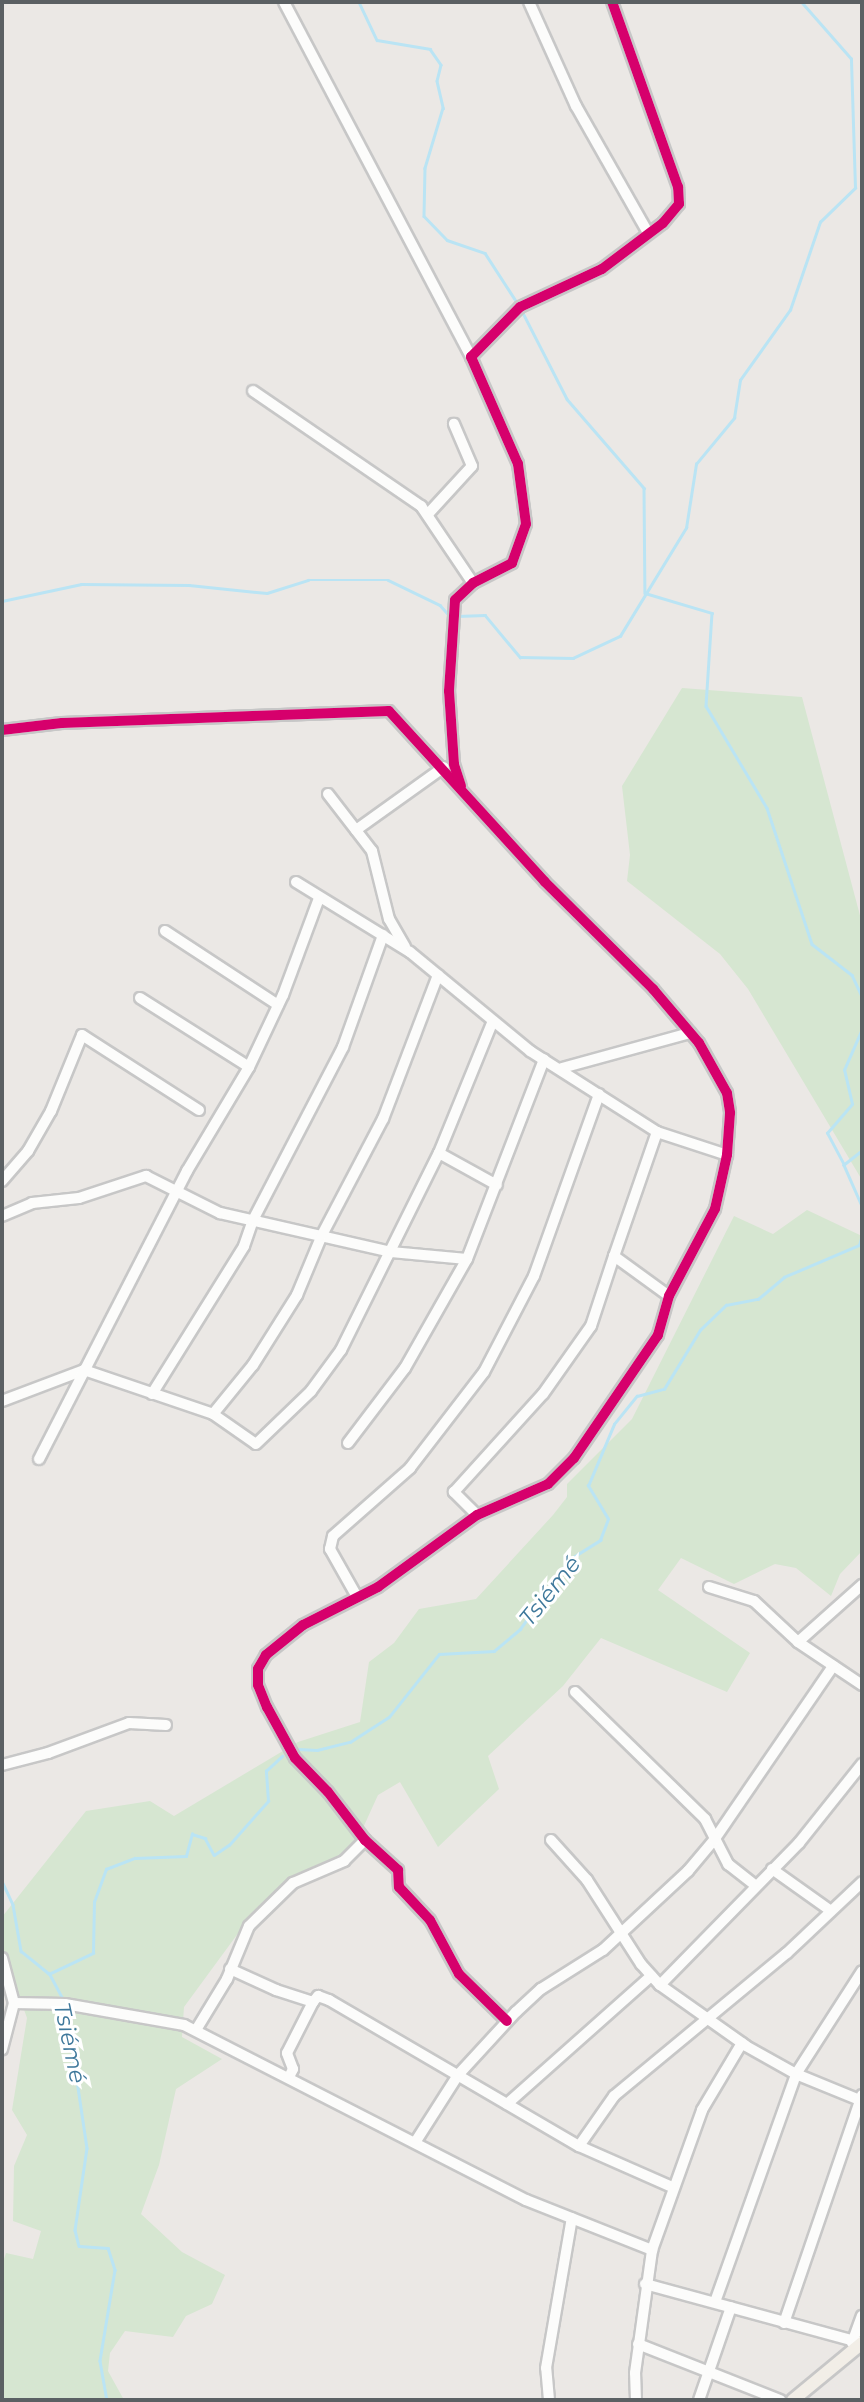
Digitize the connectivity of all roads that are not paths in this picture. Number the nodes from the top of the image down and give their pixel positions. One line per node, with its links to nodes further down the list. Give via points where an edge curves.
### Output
1 (284, 2): 5 (street)
2 (529, 2): 4 (street, via 576,106)
3 (612, 2): 4 (street, via 678,187 676,212)
4 (648, 233): 5 (street, via 602,269 520,307)
5 (471, 357): 9 (street, via 518,464 526,512 524,534 512,563)
6 (253, 391): 8 (street)
7 (454, 424): 8 (street, via 472,466)
8 (428, 514): 9 (street)
9 (473, 583): 11 (street, via 455,600 451,617)
10 (2, 730): 12 (street, via 62,723 385,710 398,718)
11 (454, 764): 12 (street); 13 (street)
12 (440, 768): 13 (street); 15 (street)
13 (462, 789): 25 (street)
14 (328, 794): 15 (street)
15 (356, 831): 20 (street, via 375,858 389,919)
16 (296, 882): 17 (street)
17 (318, 898): 19 (street); 23 (street)
18 (165, 931): 23 (street)
19 (383, 935): 20 (street); 38 (street, via 343,1047)
20 (410, 952): 21 (street)
21 (438, 975): 24 (street); 39 (street, via 383,1119)
22 (140, 998): 27 (street)
23 (278, 1004): 27 (street)
24 (492, 1023): 26 (street); 32 (street)
25 (690, 1033): 28 (street); 33 (street, via 726,1093 730,1113)
26 (544, 1059): 28 (street); 35 (street)
27 (249, 1067): 36 (street)
28 (562, 1068): 29 (street)
29 (599, 1094): 31 (street); 53 (street, via 534,1276 484,1372 410,1468 333,1536 330,1549)
30 (199, 1110): 34 (street, via 82,1035 51,1111 28,1151)
31 (657, 1132): 33 (street); 41 (street)
32 (439, 1153): 35 (street); 40 (street)
33 (726, 1155): 43 (street, via 715,1209)
34 (2, 1181)
35 (497, 1185): 42 (street)
36 (177, 1193): 37 (street, via 146,1176 79,1198 32,1203); 38 (street, via 220,1213); 44 (street)
37 (2, 1216)
38 (253, 1220): 39 (street); 45 (street, via 244,1246)
39 (322, 1235): 40 (street); 47 (street, via 297,1295 253,1365)
40 (391, 1252): 42 (street); 47 (street, via 341,1350 311,1391 256,1444)
41 (614, 1256): 43 (street); 50 (street, via 591,1326 543,1395 454,1492)
42 (467, 1259): 48 (street, via 405,1367)
43 (669, 1296): 50 (street, via 658,1335 568,1466 548,1484)
44 (84, 1370): 45 (street); 46 (street); 49 (street)
45 (152, 1394): 47 (street)
46 (2, 1401)
47 (213, 1414)
48 (348, 1443)
49 (38, 1459)
50 (477, 1515): 53 (street, via 378,1587)
51 (862, 1585): 54 (street)
52 (709, 1587): 54 (street, via 754,1601)
53 (356, 1595): 61 (street, via 277,1645 258,1669 258,1685 295,1758)
54 (798, 1642): 55 (street)
55 (833, 1666): 56 (street); 63 (street)
56 (862, 1685)
57 (575, 1692): 63 (street, via 705,1819)
58 (166, 1725): 60 (street, via 129,1723)
59 (862, 1763): 64 (street)
60 (2, 1765)
61 (365, 1840): 70 (street, via 344,1861 293,1883 243,1935); 76 (street, via 398,1870 399,1887 430,1920 459,1974)
62 (551, 1840): 68 (street, via 587,1880)
63 (715, 1840): 66 (street, via 728,1864); 68 (street)
64 (772, 1869): 66 (street); 67 (street)
65 (862, 1882): 67 (street)
66 (754, 1884): 73 (street)
67 (831, 1912): 77 (street)
68 (621, 1934): 72 (street); 76 (street, via 541,1989)
69 (2, 1958): 75 (street)
70 (230, 1969): 74 (street); 78 (street)
71 (862, 1971): 81 (street)
72 (651, 1976): 73 (street); 85 (street)
73 (660, 1985): 77 (street)
74 (313, 2002): 82 (street, via 318,1996 329,2000); 83 (street, via 287,2053 293,2069)
75 (14, 2003): 78 (street, via 65,2004 144,2020 168,2020); 80 (street)
76 (507, 2021): 82 (street)
77 (707, 2021): 79 (street); 87 (street, via 614,2096)
78 (196, 2030): 83 (street)
79 (742, 2043): 81 (street); 88 (street, via 702,2110)
80 (2, 2049)
81 (796, 2074): 84 (street); 92 (street)
82 (458, 2075): 85 (street); 86 (street)
83 (289, 2077): 86 (street)
84 (861, 2098): 95 (street)
85 (507, 2104): 87 (street)
86 (416, 2141): 89 (street, via 526,2200)
87 (579, 2146): 88 (street)
88 (673, 2187): 90 (street)
89 (572, 2218): 90 (street); 100 (street, via 546,2368)
90 (652, 2250): 91 (street)
91 (645, 2284): 92 (street); 97 (street)
92 (715, 2302): 93 (street)
93 (731, 2307): 95 (street); 98 (street)
94 (862, 2316): 96 (street)
95 (784, 2323): 96 (street)
96 (860, 2343): 99 (main road)
97 (638, 2344): 98 (street); 101 (street)
98 (708, 2371): 102 (street); 103 (street)
99 (798, 2399)
100 (549, 2400)
101 (636, 2400)
102 (699, 2400)
103 (780, 2400)

